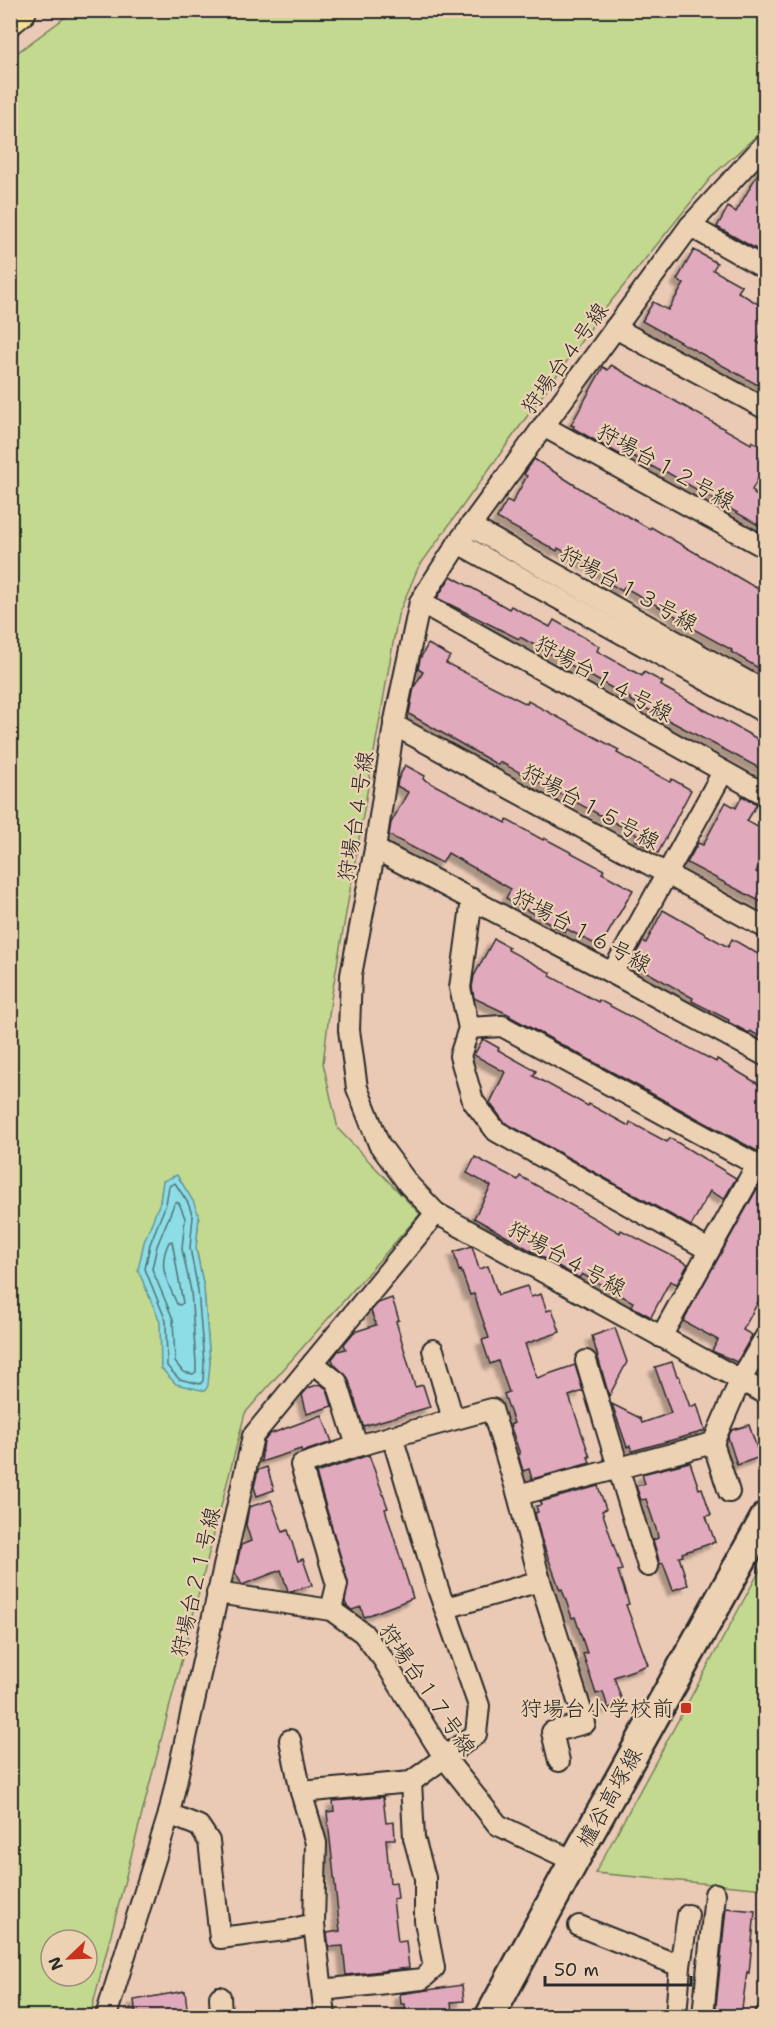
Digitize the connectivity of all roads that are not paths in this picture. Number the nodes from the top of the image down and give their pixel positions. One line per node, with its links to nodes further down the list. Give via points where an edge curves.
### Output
1 (20, 10): 2 (main road)
2 (10, 18)
3 (765, 145): 4 (street, 狩場台４号線)
4 (690, 226): 5 (street); 6 (street, 狩場台４号線)
5 (765, 269)
6 (615, 328): 7 (street); 8 (street, 狩場台４号線)
7 (765, 410)
8 (543, 426): 9 (street, 狩場台４号線); 11 (street, 狩場台１２号線)
9 (470, 526): 10 (street, 狩場台４号線); 13 (street, 狩場台１３号線)
10 (458, 543): 12 (street, 狩場台４号線); 14 (street)
11 (765, 548)
12 (420, 602): 15 (street, 狩場台４号線); 16 (street, 狩場台１４号線)
13 (765, 692)
14 (765, 713)
15 (394, 725): 18 (street, 狩場台４号線); 19 (street, 狩場台１５号線)
16 (723, 772): 17 (street, 狩場台１４号線); 19 (street)
17 (765, 795)
18 (375, 849): 20 (street, 狩場台１６号線); 25 (street, 狩場台４号線, via 351,975 349,1030 357,1088 379,1144)
19 (666, 874): 21 (street, 狩場台１５号線); 22 (street)
20 (472, 899): 22 (street, 狩場台１６号線); 23 (street, via 460,988)
21 (765, 928)
22 (612, 973): 24 (street, 狩場台１６号線)
23 (469, 1028): 26 (street, via 459,1056 473,1101 496,1131); 26 (street, via 502,1026 757,1165)
24 (765, 1056)
25 (436, 1213): 28 (street, 狩場台４号線); 31 (street, 狩場台２１号線)
26 (709, 1250): 28 (street)
27 (765, 1336): 32 (street)
28 (661, 1337): 32 (street, 狩場台４号線)
29 (433, 1350): 34 (street)
30 (586, 1361): 38 (street)
31 (313, 1363): 37 (street, via 337,1382); 44 (street, 狩場台２１号線, via 253,1436)
32 (740, 1381): 33 (street, 狩場台４号線); 36 (street)
33 (765, 1394)
34 (453, 1419): 35 (street); 40 (street, via 492,1409)
35 (392, 1436): 37 (street); 45 (street)
36 (713, 1443): 38 (street); 39 (street)
37 (357, 1446): 46 (street, via 301,1465 337,1585)
38 (620, 1468): 40 (street); 42 (street)
39 (729, 1492)
40 (518, 1495): 43 (street)
41 (765, 1516): 53 (street, 櫨谷高塚線)
42 (648, 1566)
43 (540, 1581): 45 (street); 49 (street, via 585,1723 552,1732)
44 (218, 1593): 46 (street, 狩場台１７号線); 52 (street, 狩場台２１号線)
45 (446, 1608): 48 (street, via 479,1706 476,1734)
46 (331, 1610): 48 (street, 狩場台１７号線, via 363,1633)
47 (290, 1740): 51 (street)
48 (444, 1757): 50 (street); 53 (street, 狩場台１７号線, via 498,1825)
49 (559, 1761)
50 (411, 1782): 51 (street); 59 (street, via 414,1838 425,1878 425,1922 434,1968 422,1979)
51 (301, 1792): 56 (street, via 316,1843)
52 (169, 1814): 56 (street, via 199,1826 209,1841 220,1938); 60 (street, 狩場台２１号線)
53 (574, 1861): 62 (street, 櫨谷高塚線)
54 (715, 1894): 64 (street)
55 (688, 1915): 58 (street)
56 (314, 1924): 59 (street)
57 (579, 1926): 58 (street)
58 (680, 1966): 63 (street)
59 (322, 1990): 61 (street)
60 (106, 2016)
61 (325, 2016)
62 (490, 2016)
63 (676, 2016)
64 (704, 2016)

